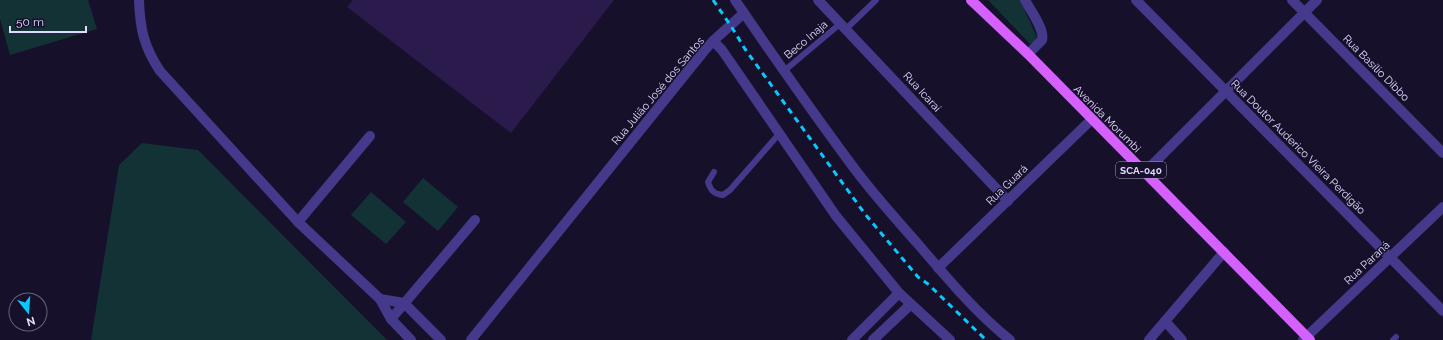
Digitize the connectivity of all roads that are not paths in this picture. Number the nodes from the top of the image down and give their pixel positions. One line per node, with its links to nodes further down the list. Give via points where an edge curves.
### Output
1 (139, 0): 26 (street, via 141,30 145,44 160,71)
2 (735, 0): 10 (street)
3 (818, 0): 12 (street, Rua Icaraí)
4 (876, 0): 12 (lane, Beco Inaja)
5 (1024, 0): 14 (street, via 1043,37)
6 (1136, 0): 16 (street, Rua Doutor Auderico Vieira Perdigão)
7 (1292, 0): 11 (street, Rua Basílio Dibbo)
8 (1317, 0): 11 (street)
9 (973, 1): 14 (main road, Avenida Morumbi / SCA-040)
10 (744, 13): 13 (street); 15 (street)
11 (1304, 13): 16 (street); 20 (street, Rua Basílio Dibbo)
12 (844, 26): 15 (lane, Beco Inaja); 23 (street, Rua Icaraí)
13 (713, 41): 18 (street, Rua Julião José dos Santos, via 722,50); 40 (street, Rua Julião José dos Santos)
14 (1028, 54): 17 (main road, Avenida Morumbi / SCA-040)
15 (784, 71): 29 (street, via 855,169)
16 (1226, 92): 22 (street); 28 (street, Rua Doutor Auderico Vieira Perdigão)
17 (1091, 120): 22 (main road, Avenida Morumbi / SCA-040); 23 (street, Rua Guará)
18 (779, 134): 21 (lane, via 723,195 716,194 710,188 708,182); 30 (street, Rua Julião José dos Santos, via 836,216)
19 (370, 136): 26 (street)
20 (1443, 153)
21 (714, 172)
22 (1144, 173): 27 (main road, Avenida Morumbi / SCA-040)
23 (1008, 201): 29 (street, Rua Guará)
24 (1443, 207): 28 (street, Rua Paraná)
25 (475, 220): 32 (street)
26 (298, 222): 31 (street)
27 (1224, 252): 36 (street); 37 (main road, Avenida Morumbi / SCA-040)
28 (1391, 258): 34 (street, Rua Doutor Auderico Vieira Perdigão); 37 (street, Rua Paraná)
29 (938, 268): 44 (street, via 997,330)
30 (899, 293): 33 (street, Rua Julião José dos Santos); 41 (street)
31 (380, 299): 32 (street); 35 (street)
32 (404, 303): 35 (street); 39 (street)
33 (910, 304): 42 (street); 43 (street, Rua Julião José dos Santos)
34 (1443, 311)
35 (391, 319): 38 (street)
36 (1165, 321): 45 (street); 46 (street)
37 (1306, 339)
38 (411, 340)
39 (441, 340)
40 (471, 340)
41 (852, 340)
42 (873, 340)
43 (950, 340)
44 (1010, 340)
45 (1149, 340)
46 (1182, 340)

